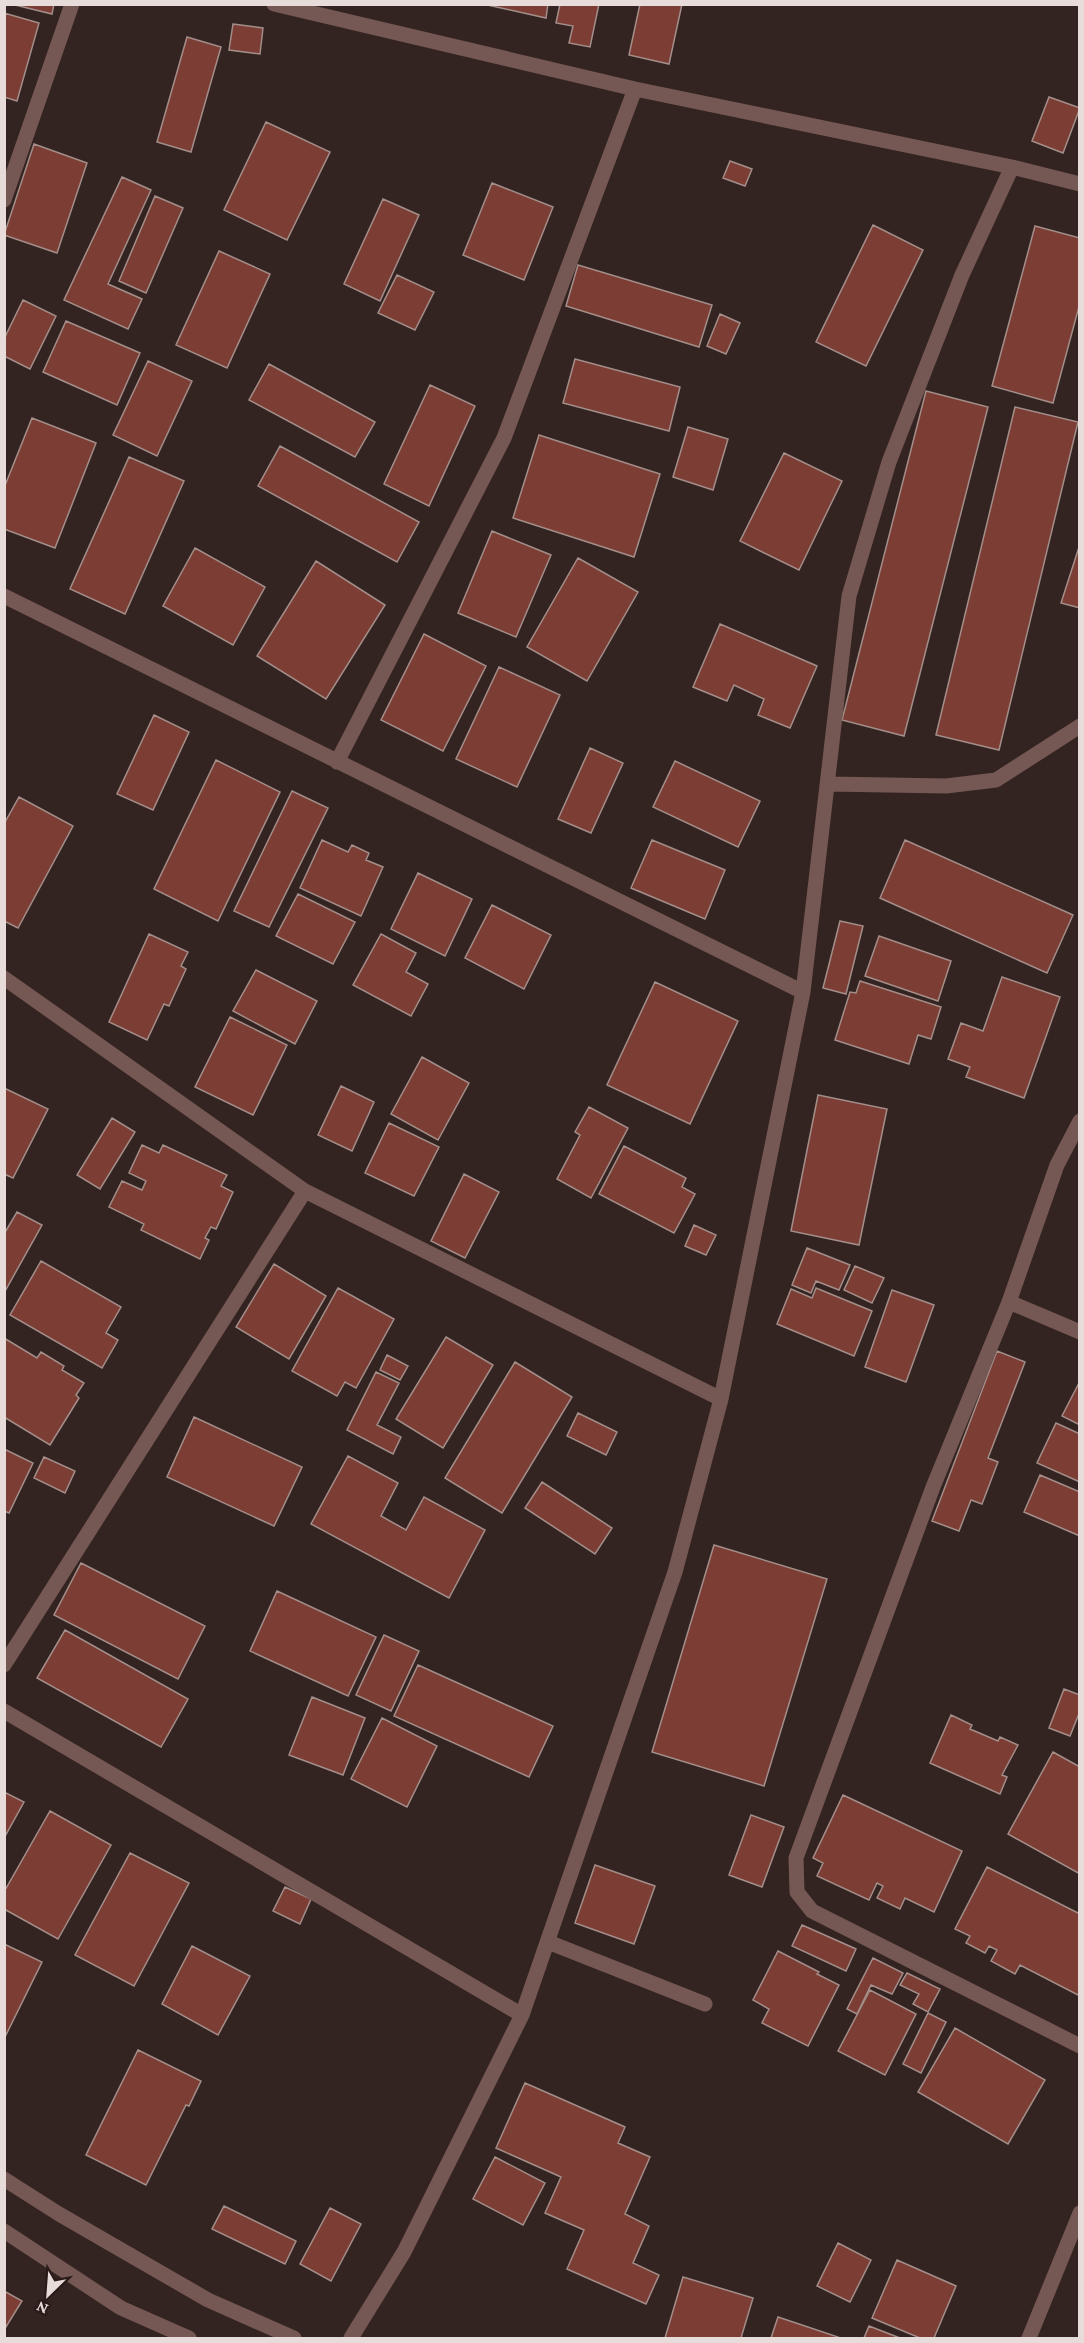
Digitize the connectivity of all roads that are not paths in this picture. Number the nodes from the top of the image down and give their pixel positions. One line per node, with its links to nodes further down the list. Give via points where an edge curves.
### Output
1 (72, 4): 6 (street)
2 (274, 4): 3 (street)
3 (635, 89): 4 (street); 9 (street, via 504,438)
4 (1012, 166): 5 (street); 10 (street, via 962,275 889,462 849,596)
5 (1080, 184)
6 (4, 200)
7 (4, 596): 9 (street)
8 (1080, 726): 10 (street, via 996,780 946,786)
9 (337, 762): 12 (street)
10 (829, 784): 12 (street)
11 (4, 978): 14 (street)
12 (803, 992): 17 (street)
13 (1080, 1122): 15 (street, via 1058,1165)
14 (306, 1191): 17 (street); 18 (street)
15 (1009, 1302): 16 (street); 23 (street, via 933,1487 796,1858 797,1892 812,1911)
16 (1080, 1332)
17 (721, 1399): 20 (street, via 675,1572)
18 (4, 1665)
19 (4, 1711): 22 (street)
20 (548, 1942): 21 (street); 22 (street)
21 (705, 2004)
22 (522, 2015): 29 (street, via 404,2252)
23 (1080, 2046)
24 (4, 2179): 28 (street, via 208,2300)
25 (1080, 2213): 30 (street)
26 (4, 2231): 27 (street, via 121,2308)
27 (189, 2338)
28 (294, 2338)
29 (351, 2338)
30 (1029, 2338)

